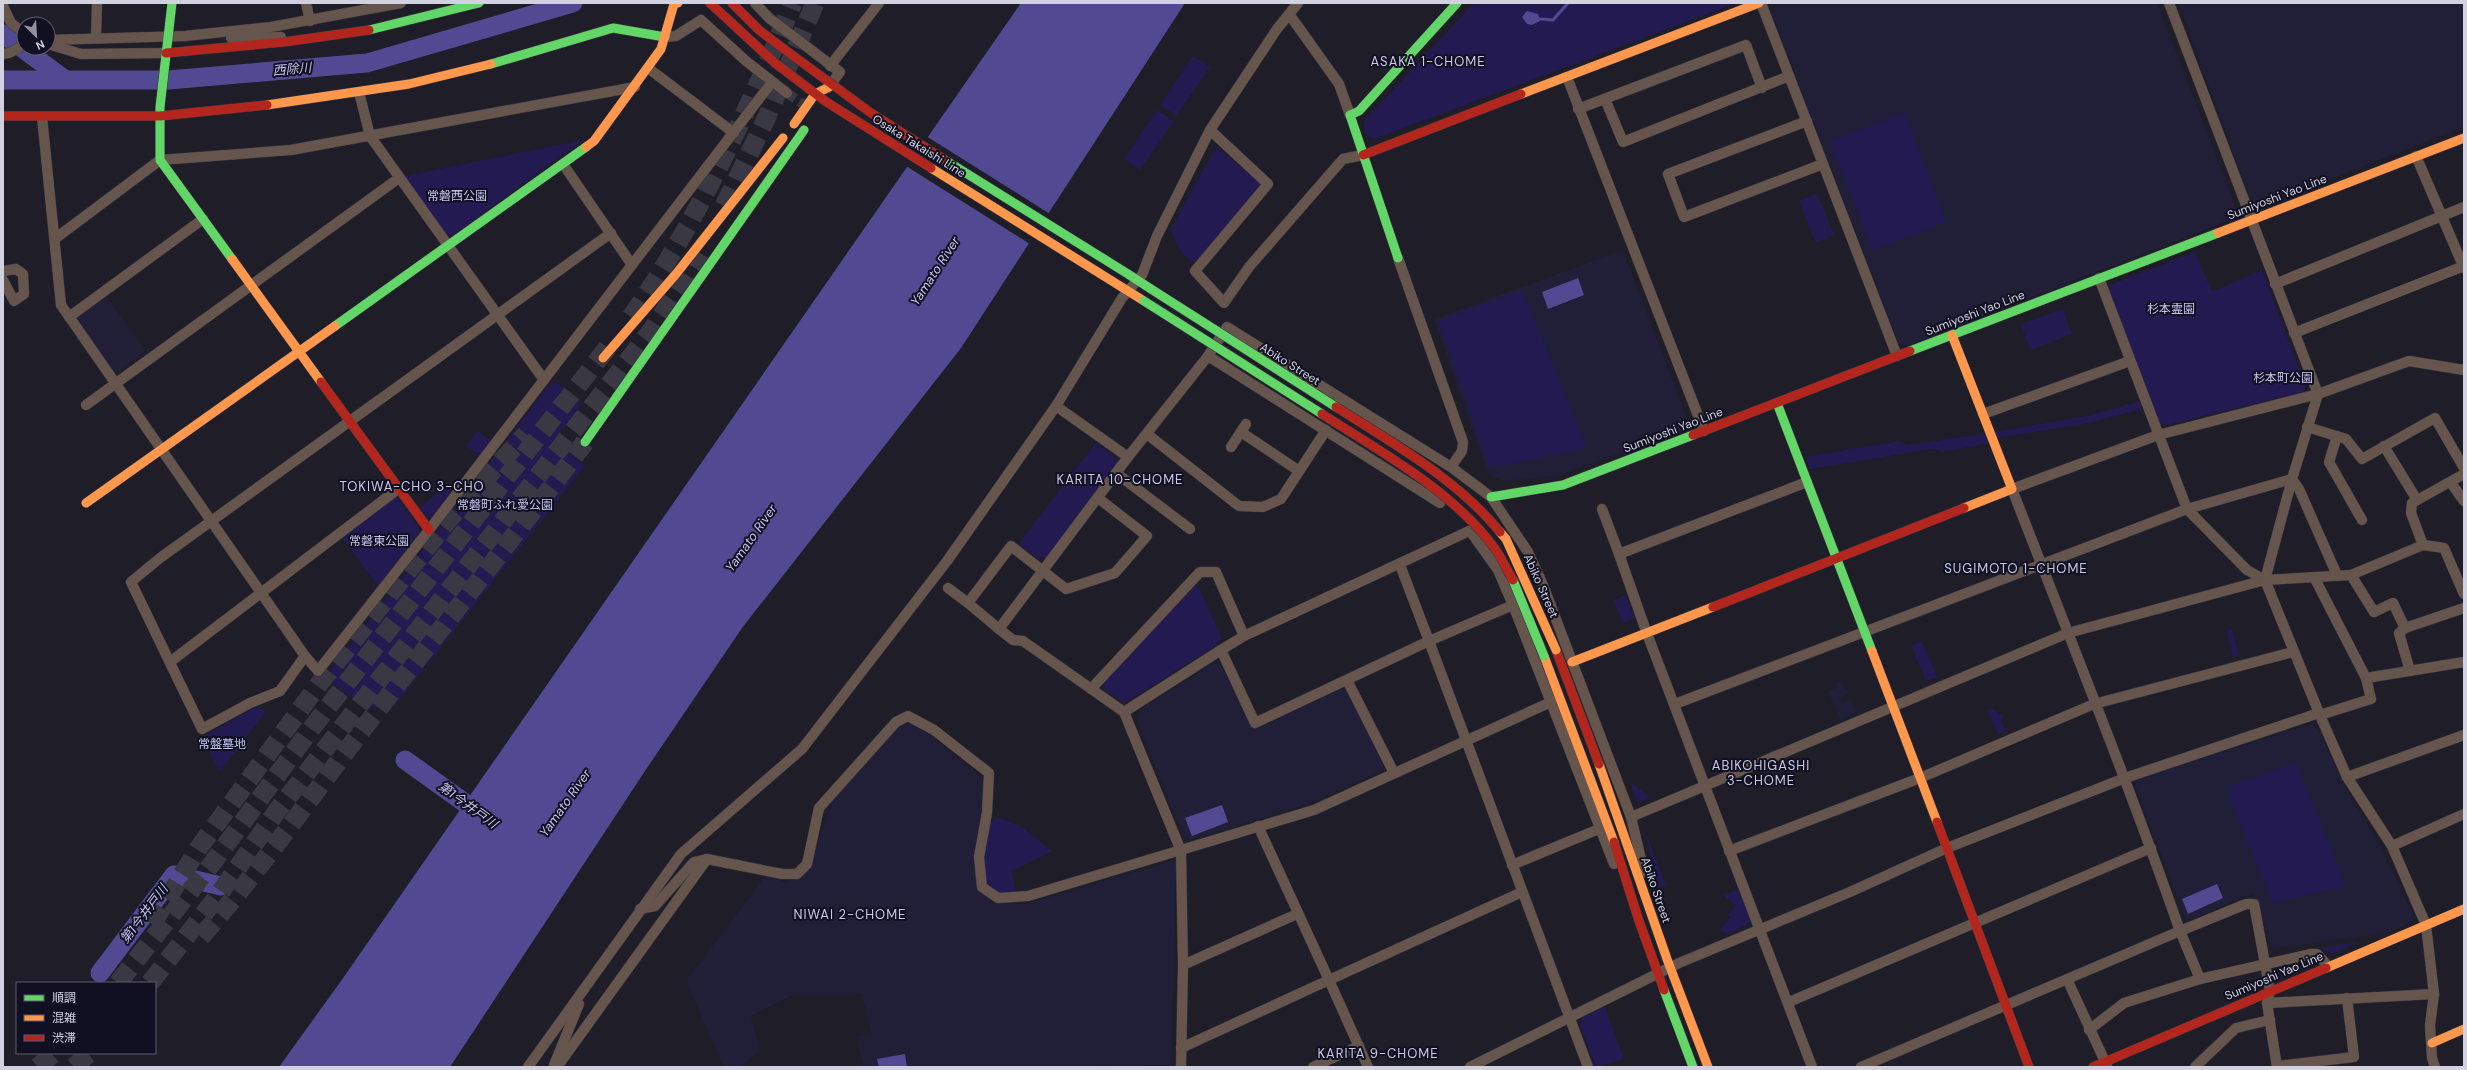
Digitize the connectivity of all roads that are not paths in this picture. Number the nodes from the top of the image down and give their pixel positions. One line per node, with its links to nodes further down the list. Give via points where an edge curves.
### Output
1 (97, 3): 21 (street)
2 (172, 3): 19 (main road)
3 (306, 3): 17 (street)
4 (399, 3): 17 (street)
5 (479, 3): 23 (main road, via 358,32)
6 (678, 3): 22 (main road, via 674,4)
7 (710, 3): 39 (main road, Osaka Takaishi Line, bridge, via 775,63)
8 (732, 3): 34 (main road, Osaka Takaishi Line, bridge, via 759,30)
9 (755, 3): 29 (street, via 769,18)
10 (879, 3): 29 (street)
11 (1298, 3): 16 (street)
12 (1457, 3): 44 (main road, via 1359,111)
13 (1760, 3): 31 (street); 32 (main road)
14 (2169, 3): 62 (street)
15 (3, 6): 18 (street, via 11,23)
16 (1289, 14): 44 (street, via 1339,84); 49 (street)
17 (310, 21): 20 (street)
18 (16, 27)
19 (168, 36): 20 (street); 21 (street); 28 (main road)
20 (185, 36): 23 (street, via 206,39 267,36)
21 (96, 37): 24 (street)
22 (665, 37): 30 (main road, via 661,49); 33 (street, via 676,36 701,20); 37 (main road, via 614,28 450,75)
23 (303, 39): 28 (main road)
24 (56, 40)
25 (56, 46): 28 (street, via 81,54)
26 (16, 49): 27 (street)
27 (6, 54)
28 (165, 57): 43 (main road)
29 (830, 66): 41 (street, via 840,72)
30 (648, 68): 35 (main road); 50 (street)
31 (1789, 76): 36 (street); 47 (street)
32 (1567, 77): 42 (street); 53 (main road)
33 (772, 82): 38 (street); 50 (street)
34 (830, 86): 39 (main road, bridge); 41 (main road); 72 (main road, Osaka Takaishi Line, bridge)
35 (635, 87): 51 (street); 56 (main road, via 594,141)
36 (1762, 88): 40 (street, via 1746,46); 40 (street, via 1623,142)
37 (359, 92): 43 (main road, via 243,108); 51 (street)
38 (787, 93)
39 (815, 94): 41 (main road, Osaka Takaishi Line, bridge); 83 (main road, bridge, via 724,216)
40 (1605, 99): 42 (street)
41 (819, 106): 75 (main road, Osaka Takaishi Line, bridge)
42 (1578, 109): 96 (street)
43 (160, 111): 46 (main road); 55 (main road)
44 (1350, 115): 53 (main road)
45 (3, 116): 46 (main road)
46 (42, 117): 64 (street)
47 (1807, 121): 57 (street); 57 (street, via 1668,174 1684,217)
48 (806, 127): 101 (main road)
49 (1210, 130): 53 (street, via 1268,184 1195,271 1224,303 1249,267 1343,159); 72 (street, via 1157,236)
50 (734, 133): 67 (street)
51 (370, 136): 55 (street, via 291,150); 58 (street)
52 (2464, 138): 54 (main road, Sumiyoshi Yao Line)
53 (1363, 155): 66 (main road)
54 (2416, 156): 60 (street); 62 (main road, Sumiyoshi Yao Line)
55 (160, 160): 61 (main road); 64 (street)
56 (563, 164): 63 (street); 65 (main road)
57 (1823, 164): 82 (street)
58 (399, 178): 65 (street); 74 (street)
59 (2464, 207): 60 (street)
60 (2441, 216): 68 (street); 73 (street)
61 (203, 219): 74 (main road); 77 (street)
62 (2252, 220): 70 (main road, Sumiyoshi Yao Line); 73 (street)
63 (611, 233): 67 (street); 76 (street)
64 (56, 238): 77 (street, via 61,305)
65 (448, 246): 76 (street); 80 (main road)
66 (1398, 258): 107 (street, via 1463,442 1462,451)
67 (632, 265): 86 (street)
68 (2464, 267): 78 (street)
69 (3, 271): 71 (street, via 16,269 23,274 24,294 14,301)
70 (2099, 278): 79 (main road, Sumiyoshi Yao Line); 84 (street)
71 (3, 280)
72 (1138, 281): 75 (street); 196 (main road, Abiko Street, bridge, via 1388,440 1468,496 1506,539 1556,650)
73 (2275, 284): 78 (street)
74 (251, 285): 80 (main road); 87 (street)
75 (1124, 289): 91 (street); 193 (main road, Abiko Street, bridge, via 1379,450 1450,501 1493,546 1513,582 1544,656 1610,826)
76 (497, 315): 86 (street); 93 (street)
77 (69, 317): 87 (street)
78 (2294, 333): 88 (street)
79 (1952, 335): 82 (main road, Sumiyoshi Yao Line); 92 (main road)
80 (299, 351): 93 (main road); 104 (main road)
81 (1208, 356): 95 (street); 97 (street, via 1227,327); 98 (street)
82 (1898, 356): 89 (main road, Sumiyoshi Yao Line)
83 (603, 358)
84 (2130, 361): 92 (street); 99 (street)
85 (2464, 370): 88 (street, via 2409,361)
86 (544, 380): 128 (street)
87 (115, 384): 90 (street); 104 (street)
88 (2318, 394): 94 (street); 99 (street)
89 (1777, 404): 96 (main road, Sumiyoshi Yao Line); 113 (main road)
90 (86, 405)
91 (1056, 406): 105 (street); 190 (street, via 947,561 802,749 681,854)
92 (1983, 414): 116 (main road)
93 (349, 421): 115 (main road); 126 (street)
94 (2307, 427): 100 (street); 112 (street)
95 (1326, 430): 106 (street); 109 (street)
96 (1704, 431): 117 (main road, Sumiyoshi Yao Line, via 1563,485)
97 (1395, 432): 106 (street, via 1384,434 1373,451); 107 (street)
98 (1147, 434): 105 (street); 109 (street, via 1239,506 1263,507 1281,499)
99 (2158, 435): 116 (street); 124 (street)
100 (2336, 436): 102 (street, via 2346,439 2362,459); 125 (street, via 2329,462)
101 (585, 442)
102 (2384, 446): 108 (street, via 2435,418); 119 (street)
103 (1232, 447): 109 (street, via 1244,428)
104 (161, 450): 121 (main road); 126 (street)
105 (1128, 457): 110 (street)
106 (1377, 463): 122 (street)
107 (1451, 467): 117 (street)
108 (2464, 468)
109 (1299, 470)
110 (1116, 473): 118 (street); 127 (street, via 1184,519)
111 (2464, 474): 114 (street)
112 (2292, 479): 124 (street); 138 (street, via 2299,489); 141 (street)
113 (1807, 482): 132 (street); 133 (main road)
114 (2451, 483): 119 (street); 120 (street)
115 (398, 489): 128 (main road); 143 (street)
116 (2012, 489): 133 (main road); 135 (street)
117 (1491, 497): 122 (street); 131 (street)
118 (1098, 498): 137 (street); 137 (street, via 1147,536 1115,573 1066,590)
119 (2417, 500): 130 (street, via 2412,502 2411,513)
120 (2464, 501)
121 (86, 503)
122 (1446, 506): 129 (street)
123 (1602, 509): 132 (street)
124 (2187, 509): 135 (street); 141 (street, via 2247,570)
125 (2362, 520)
126 (210, 521): 143 (street); 158 (street, via 143,570 132,582)
127 (1190, 529)
128 (429, 530): 157 (street, via 325,664 318,671)
129 (1469, 531): 134 (street); 136 (street)
130 (2422, 545): 139 (street); 144 (street, via 2444,548)
131 (1528, 552): 136 (street, via 1521,563 1511,569); 159 (street)
132 (1619, 554): 150 (street)
133 (1836, 558): 150 (main road); 151 (main road)
134 (1400, 565): 153 (street); 154 (street)
135 (2041, 565): 151 (street); 152 (street)
136 (1498, 570): 146 (street)
137 (1043, 572): 145 (street, via 1011,546); 149 (street)
138 (2337, 575): 139 (street); 140 (street)
139 (2351, 575): 148 (street, via 2374,612 2393,603)
140 (2314, 577): 141 (street); 162 (street)
141 (2265, 580): 152 (street); 156 (street)
142 (948, 588): 145 (street)
143 (261, 593): 157 (street); 158 (street)
144 (2464, 594)
145 (968, 603): 149 (street)
146 (1513, 605): 154 (street); 165 (street)
147 (2464, 608): 148 (street)
148 (2405, 628): 161 (street, via 2399,633)
149 (999, 629): 164 (street, via 1013,640 1023,641)
150 (1646, 631): 159 (main road); 166 (street)
151 (1864, 633): 166 (street); 168 (main road)
152 (2068, 633): 167 (street); 168 (street)
153 (1244, 636): 155 (street); 164 (street, via 1216,572 1200,572)
154 (1429, 641): 163 (street); 172 (street)
155 (1221, 650): 163 (street, via 1255,723); 169 (street)
156 (2293, 652): 167 (street); 170 (street)
157 (305, 656): 158 (street, via 280,691 250,703 202,729)
158 (170, 662)
159 (1572, 662): 179 (street)
160 (2464, 662): 161 (street)
161 (2410, 671): 162 (street)
162 (2366, 678): 170 (street, via 2371,699 2323,714)
163 (1348, 680): 173 (street)
164 (1091, 689): 169 (street)
165 (1551, 702): 172 (street); 181 (street)
166 (1675, 704): 177 (street)
167 (2094, 704): 175 (street); 176 (street)
168 (1892, 706): 175 (main road); 177 (street)
169 (1124, 712): 185 (street)
170 (2319, 713): 174 (street); 176 (street)
171 (2464, 735): 174 (street)
172 (1465, 741): 173 (street); 188 (street)
173 (1394, 773): 180 (street, via 1314,810)
174 (2347, 777): 182 (street)
175 (1920, 778): 183 (main road); 186 (street)
176 (2125, 778): 183 (street); 184 (street)
177 (1705, 784): 179 (street); 186 (street)
178 (2464, 814): 182 (street)
179 (1631, 817): 196 (street)
180 (1258, 826): 185 (street); 192 (street)
181 (1600, 829): 188 (street); 193 (street)
182 (2392, 846): 195 (street)
183 (1947, 848): 194 (main road); 197 (street)
184 (2151, 848): 194 (street); 198 (street)
185 (1181, 851): 187 (street, via 1028,896 998,898 982,887 979,857 987,813 989,773 934,730 908,716 896,722 819,808 807,864 797,874 782,874); 200 (street)
186 (1729, 851): 197 (street)
187 (707, 859): 190 (street, via 694,862 655,906); 224 (street)
188 (1512, 866): 189 (street)
189 (1522, 892): 206 (street); 214 (street)
190 (640, 909): 207 (street)
191 (2464, 909): 195 (main road, Sumiyoshi Yao Line)
192 (1297, 914): 200 (street); 206 (street)
193 (1639, 921): 203 (main road, Abiko Street)
194 (1974, 923): 211 (street); 213 (main road)
195 (2426, 925): 201 (main road, Sumiyoshi Yao Line); 209 (street)
196 (1656, 926): 202 (main road, Abiko Street)
197 (1760, 930): 202 (street); 211 (street)
198 (2180, 931): 199 (street, via 2246,904 2254,904); 204 (street); 205 (street)
199 (2264, 963): 201 (street, via 2317,954); 205 (street); 208 (street)
200 (1183, 965): 220 (street)
201 (2328, 966): 208 (main road, Sumiyoshi Yao Line)
202 (1670, 967): 203 (street); 231 (main road, Abiko Street)
203 (1658, 973): 214 (street); 230 (main road, Abiko Street)
204 (2067, 979): 213 (street); 217 (street)
205 (2200, 979): 217 (street, via 2124,1003)
206 (1329, 980): 219 (street); 220 (street)
207 (584, 989): 222 (street); 223 (street)
208 (2270, 991): 212 (street); 221 (main road, Sumiyoshi Yao Line)
209 (2434, 994): 210 (street); 218 (street, via 2430,1025)
210 (2347, 998): 212 (street); 237 (street, via 2354,1057)
211 (1789, 1002): 232 (street)
212 (2268, 1003): 215 (street)
213 (2006, 1006): 233 (street); 234 (main road)
214 (1570, 1019): 228 (street); 229 (street)
215 (2270, 1020): 236 (street, via 2236,1028); 237 (street)
216 (2464, 1029): 218 (main road)
217 (2089, 1030): 221 (street)
218 (2432, 1043): 238 (street)
219 (1359, 1046): 226 (street); 227 (street)
220 (1181, 1048): 225 (street)
221 (2106, 1065): 235 (main road, Sumiyoshi Yao Line)
222 (528, 1067)
223 (554, 1067)
224 (558, 1067)
225 (1181, 1067)
226 (1313, 1067)
227 (1368, 1067)
228 (1470, 1067)
229 (1588, 1067)
230 (1693, 1067)
231 (1708, 1067)
232 (1812, 1067)
233 (1861, 1067)
234 (2029, 1067)
235 (2093, 1067)
236 (2195, 1067)
237 (2277, 1067)
238 (2435, 1067)

